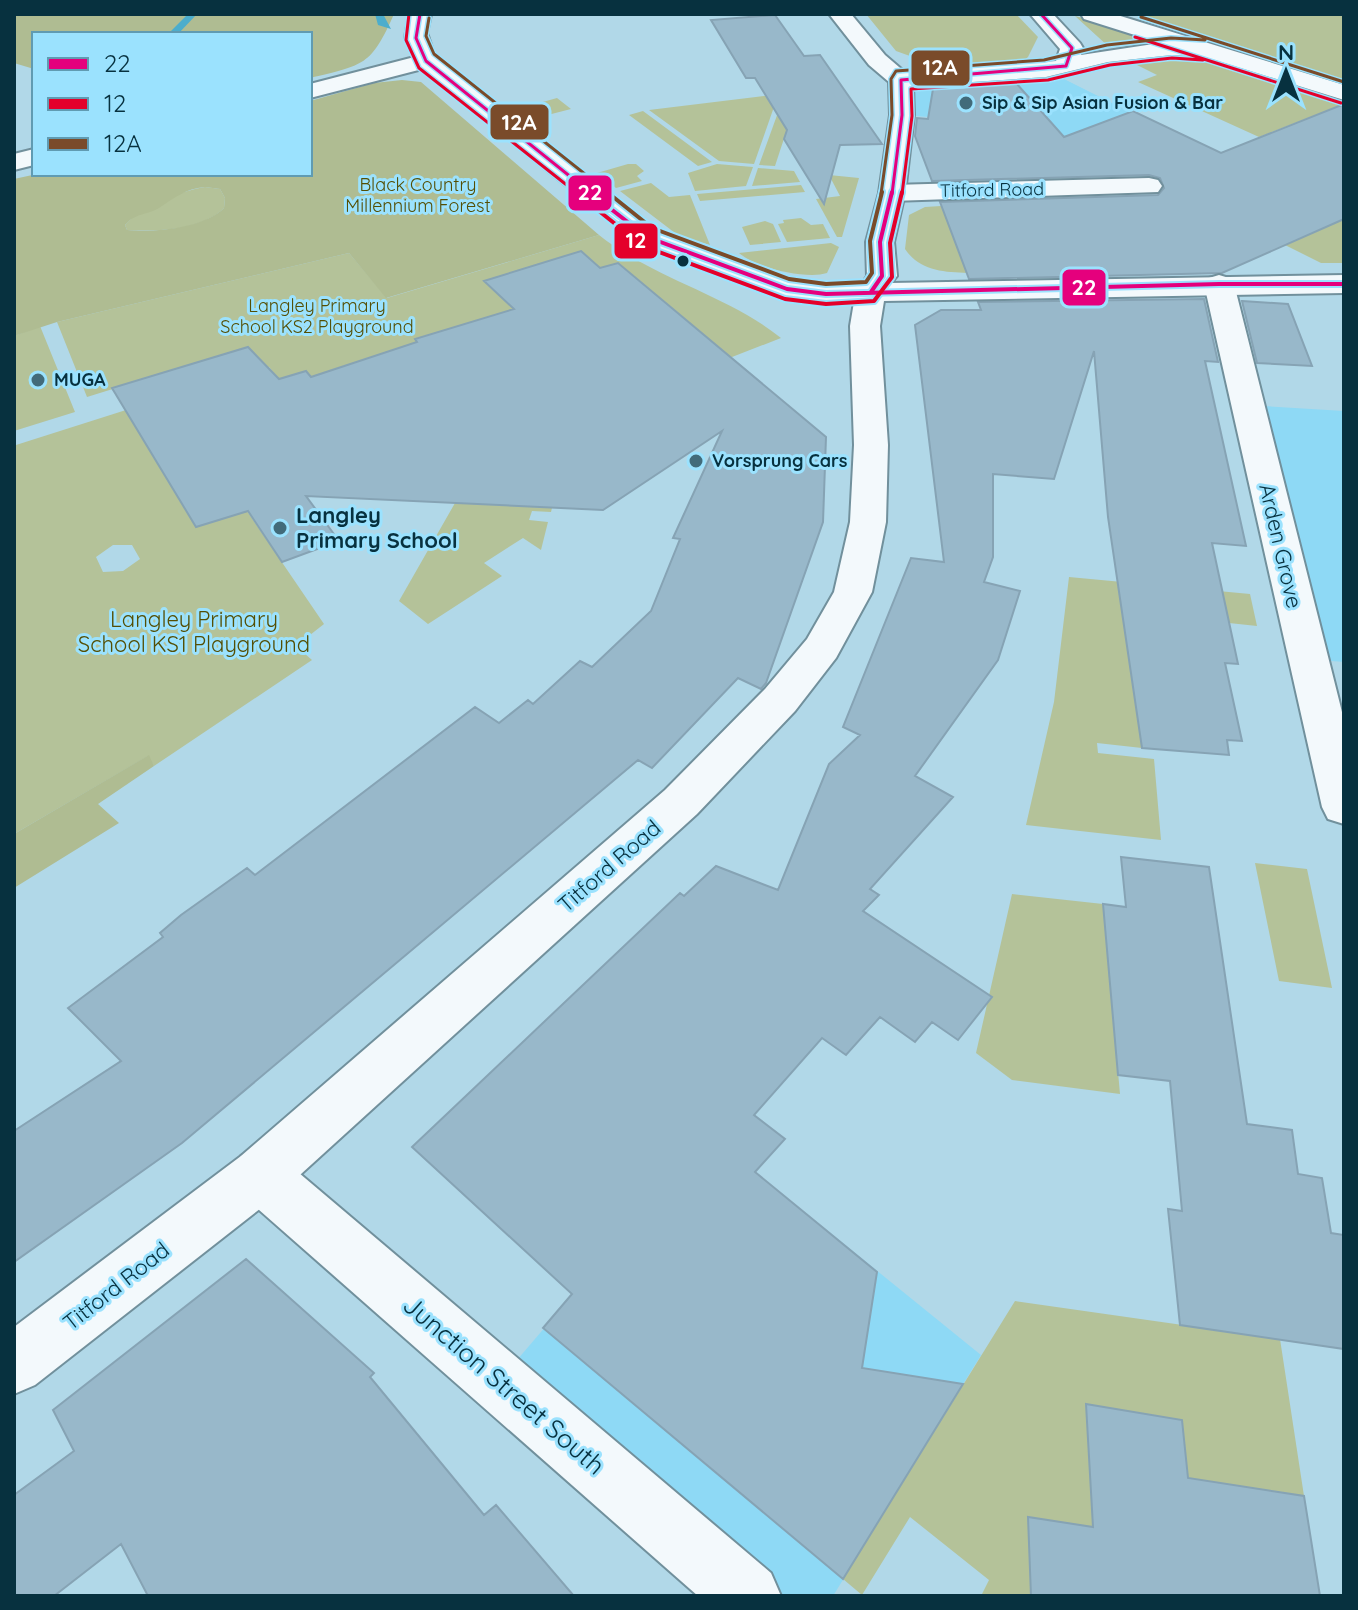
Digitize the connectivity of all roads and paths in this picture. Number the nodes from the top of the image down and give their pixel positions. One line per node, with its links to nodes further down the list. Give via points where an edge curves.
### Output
1 (420, 14): 6 (main road, via 415,41)
2 (840, 14): 8 (main road, via 877,60)
3 (1041, 14): 7 (main road, via 1072,48)
4 (1092, 14): 5 (main road)
5 (1204, 50): 7 (main road, via 1108,55); 10 (main road)
6 (426, 61): 9 (main road); 17 (main road, via 647,237 787,289)
7 (1066, 66): 8 (main road)
8 (901, 80): 14 (main road, Titford Road)
9 (312, 90)
10 (1344, 93)
11 (1076, 162): 13 (main road)
12 (1149, 186): 13 (main road, Titford Road)
13 (1091, 188): 14 (main road, Titford Road)
14 (892, 193): 17 (main road, Titford Road, via 880,242 882,276)
15 (1219, 284): 16 (main road); 17 (main road); 18 (main road, Arden Grove)
16 (1344, 284)
17 (871, 292): 19 (main road, Titford Road, via 865,326 871,445 868,522 853,592 822,648 780,700 681,802)
18 (1344, 807)
19 (260, 1175): 20 (main road, Titford Road); 21 (main road, Junction Street South)
20 (14, 1364)
21 (748, 1596)

